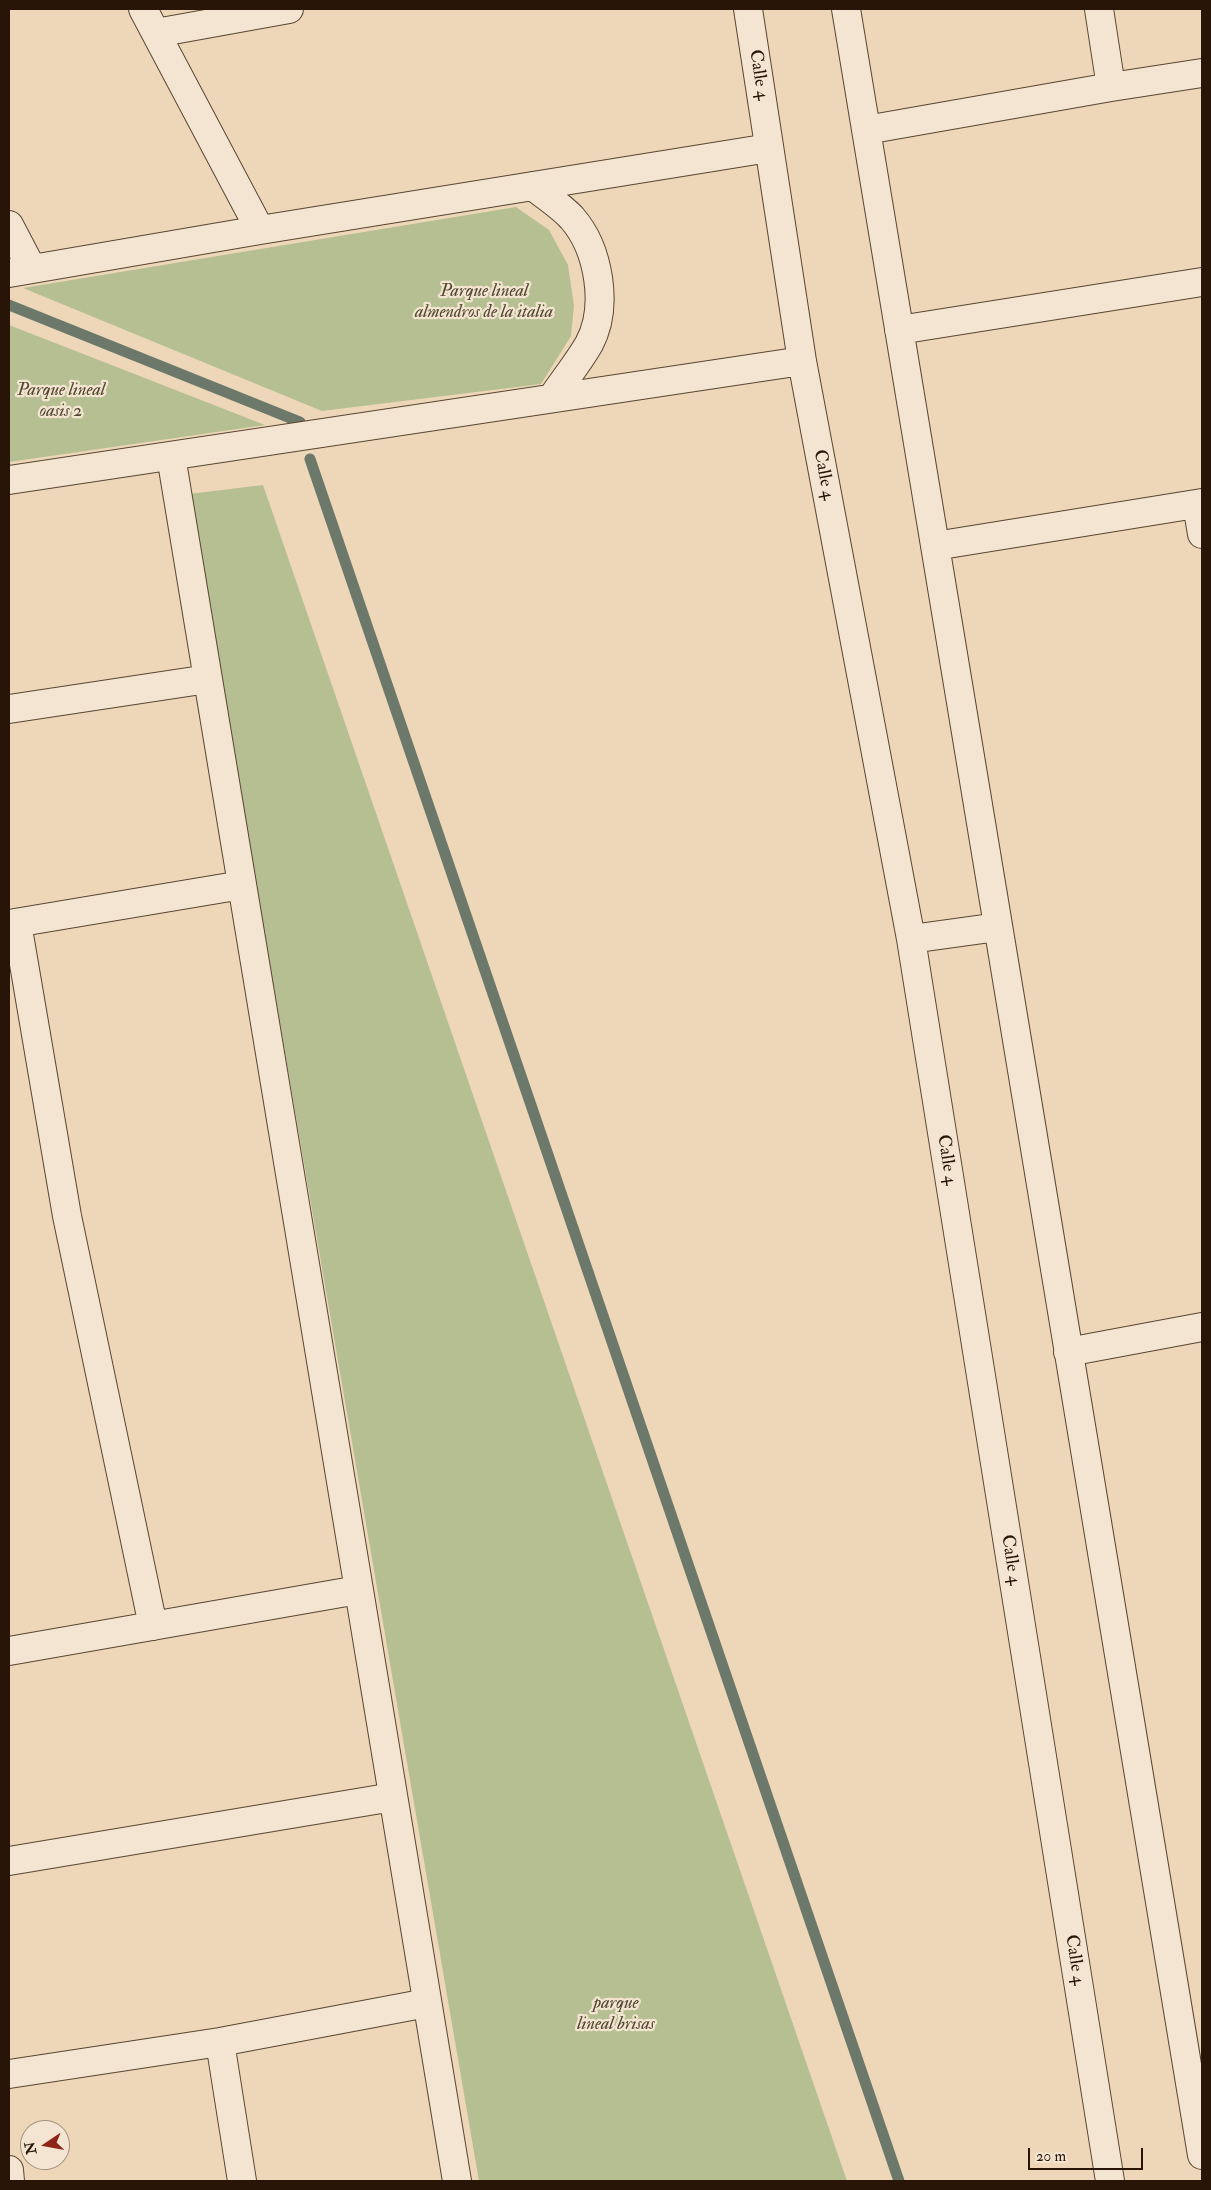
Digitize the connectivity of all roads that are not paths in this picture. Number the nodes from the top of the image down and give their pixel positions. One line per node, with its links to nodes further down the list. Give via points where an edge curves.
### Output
1 (143, 9): 6 (street)
2 (289, 9): 6 (street)
3 (748, 9): 10 (street, Calle 4)
4 (846, 9): 9 (street)
5 (1099, 9): 8 (street)
6 (156, 33): 13 (street)
7 (1202, 73): 8 (street)
8 (1111, 87): 9 (street)
9 (866, 130): 16 (street)
10 (769, 148): 11 (street); 17 (street, Calle 4)
11 (533, 186): 13 (street); 18 (street, via 571,217 587,240 596,272 600,310 589,343)
12 (9, 225): 14 (street)
13 (260, 230): 14 (street)
14 (21, 271)
15 (1202, 282): 16 (street)
16 (898, 330): 23 (street)
17 (802, 361): 18 (street); 29 (street, Calle 4)
18 (552, 398): 19 (street)
19 (171, 456): 20 (street); 24 (street)
20 (9, 480)
21 (1200, 504): 22 (street); 23 (street)
22 (1202, 534)
23 (935, 546): 28 (street)
24 (208, 678): 25 (street); 26 (street)
25 (9, 709)
26 (242, 885): 27 (street); 32 (street)
27 (13, 923): 33 (street, via 67,1216)
28 (998, 927): 29 (street); 31 (street)
29 (911, 939): 45 (street, Calle 4)
30 (1202, 1327): 31 (street)
31 (1068, 1352): 40 (street)
32 (358, 1590): 33 (street); 35 (street)
33 (152, 1626): 34 (street)
34 (9, 1651)
35 (393, 1797): 36 (street); 37 (street)
36 (9, 1861)
37 (427, 2003): 38 (street); 44 (street)
38 (220, 2042): 39 (street); 43 (street)
39 (9, 2074)
40 (1202, 2154)
41 (9, 2170): 42 (street)
42 (10, 2181)
43 (242, 2181)
44 (457, 2181)
45 (1110, 2181)

